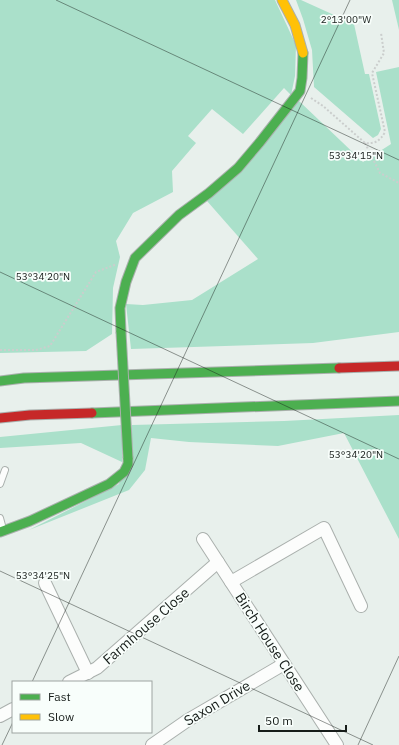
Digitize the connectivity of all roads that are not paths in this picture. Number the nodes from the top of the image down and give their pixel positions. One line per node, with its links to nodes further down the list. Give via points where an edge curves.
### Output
1 (282, 0): 9 (main road, bridge, via 295,25 303,50 300,91 238,168 179,215 135,258 126,282 120,308 128,458 124,472 110,484 37,518)
2 (399, 366): 3 (main road, via 24,378)
3 (0, 381)
4 (399, 401): 5 (main road, via 46,414)
5 (0, 418)
6 (5, 470): 7 (lane)
7 (0, 484)
8 (0, 518): 9 (lane)
9 (2, 531)
10 (203, 539): 11 (street, Birch House Close)
11 (218, 562): 12 (street, Birch House Close); 16 (street, Farmhouse Close, via 97,668)
12 (231, 582): 14 (street, via 324,528); 15 (street, Birch House Close)
13 (44, 583): 16 (street)
14 (361, 606)
15 (284, 664): 20 (street, Saxon Drive, via 188,720); 21 (street, Birch House Close)
16 (88, 673): 17 (street, Farmhouse Close)
17 (71, 681)
18 (12, 710): 19 (street)
19 (0, 716)
20 (152, 745)
21 (337, 745)

